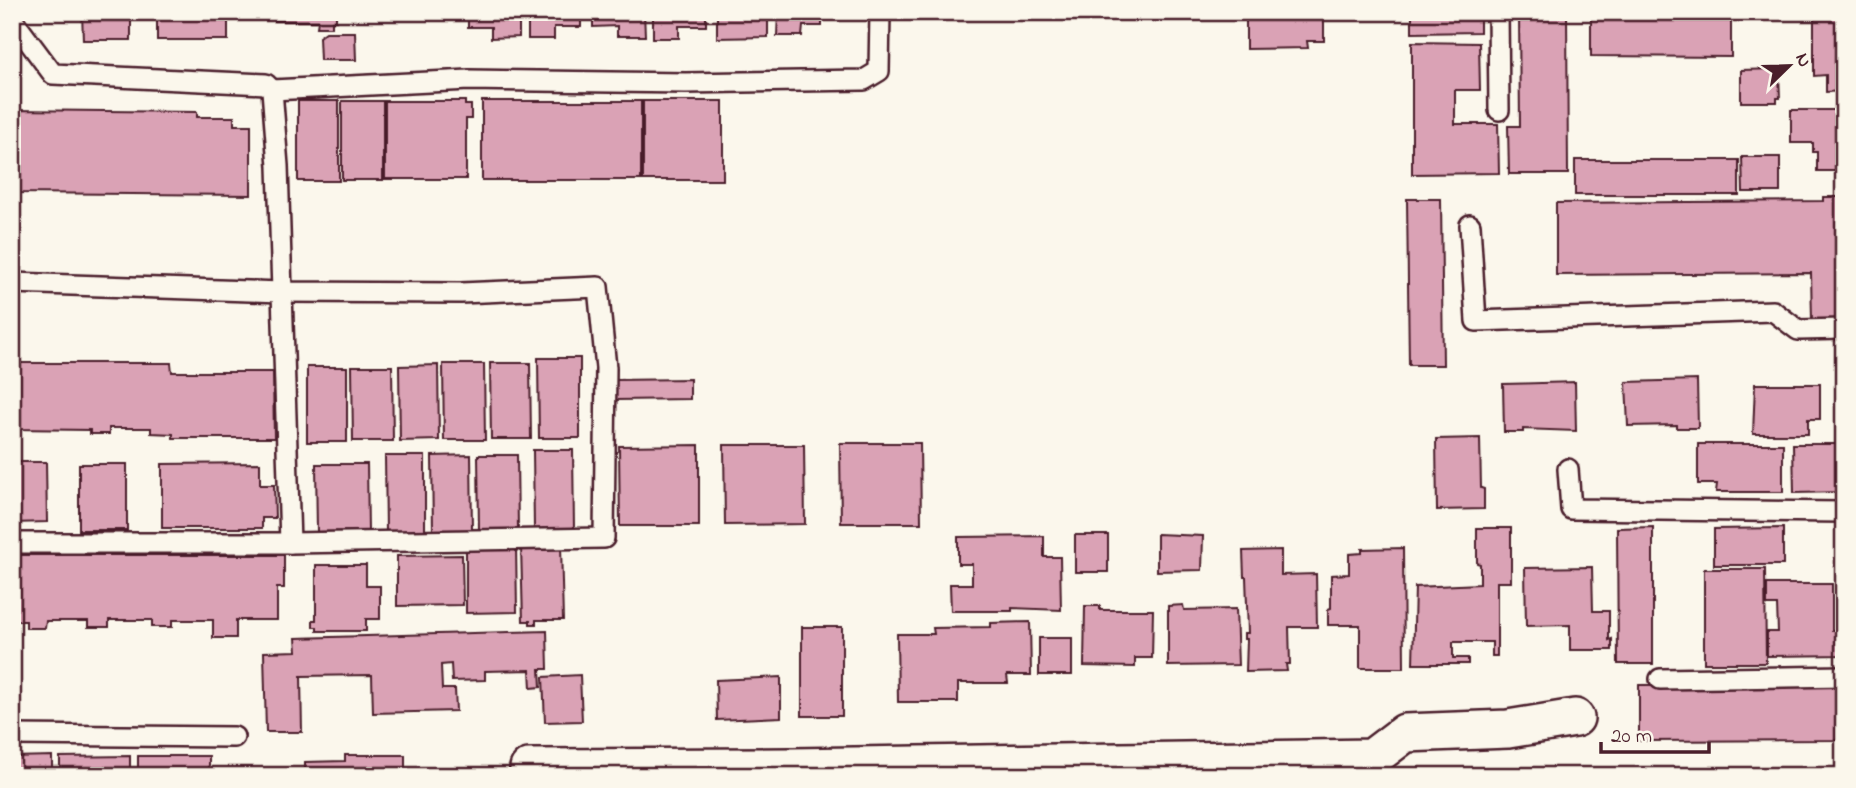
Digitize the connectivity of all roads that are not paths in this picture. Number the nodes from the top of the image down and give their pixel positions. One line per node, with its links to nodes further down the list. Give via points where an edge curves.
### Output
1 (880, 12): 4 (lane, via 879,71 864,80 469,80)
2 (1498, 12): 5 (lane)
3 (12, 19): 4 (lane, via 53,74 266,84)
4 (272, 90): 8 (lane)
5 (1499, 110)
6 (1470, 225): 9 (lane, via 1476,321 1773,311 1798,330)
7 (12, 283): 8 (lane)
8 (282, 292): 13 (lane); 13 (lane, via 461,293 597,287 606,368 604,538)
9 (1844, 329)
10 (1568, 469): 11 (lane, via 1571,509)
11 (1844, 512)
12 (12, 543): 13 (lane)
13 (290, 543)
14 (1844, 676): 15 (lane)
15 (1660, 679)
16 (1575, 718): 19 (street, via 1508,729 1405,733)
17 (12, 735): 18 (lane)
18 (233, 737)
19 (1372, 767): 20 (street)
20 (945, 770): 21 (street)
21 (529, 772)

